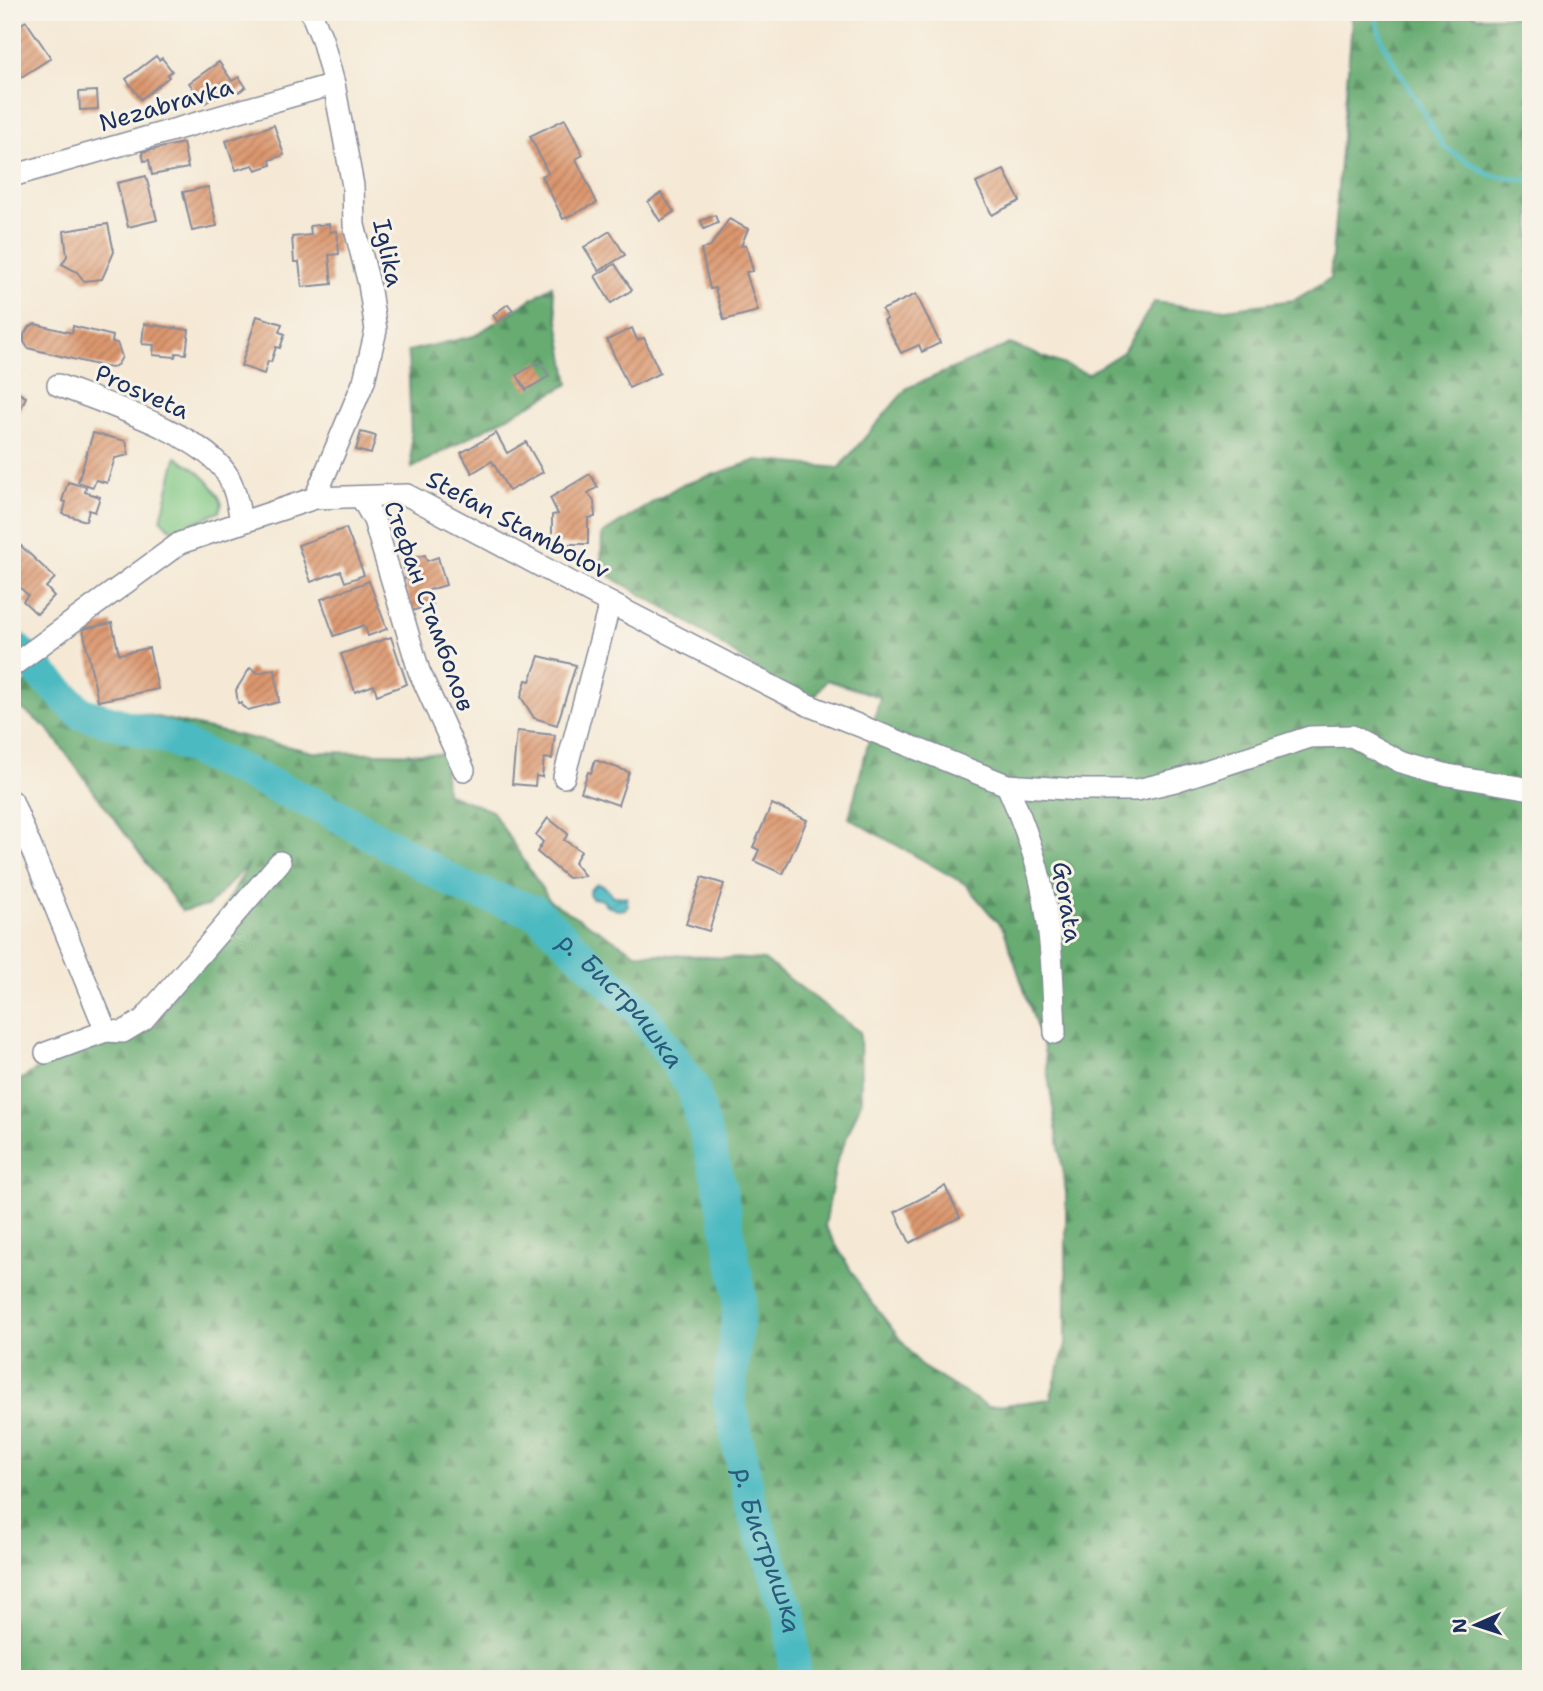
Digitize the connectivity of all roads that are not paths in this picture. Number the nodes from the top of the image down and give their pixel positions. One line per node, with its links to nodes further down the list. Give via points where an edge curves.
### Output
1 (310, 12): 2 (street, Iglika)
2 (334, 84): 3 (street, Nezabravka); 6 (street, Iglika, via 353,186 354,225 376,330 364,381)
3 (12, 176)
4 (58, 385): 7 (street, Prosveta, via 162,426 201,449 227,474)
5 (361, 497): 6 (street, Stefan Stambolov); 8 (street, Stefan Stambolov, via 407,495); 10 (street, Стефан Стамболов, via 374,520 419,671)
6 (315, 498): 7 (street, Stefan Stambolov)
7 (241, 523): 9 (street, Stefan Stambolov, via 180,543)
8 (610, 603): 11 (street); 12 (street, Stefan Stambolov, via 808,705)
9 (12, 666)
10 (464, 770)
11 (564, 777)
12 (1007, 785): 13 (street, Stefan Stambolov, via 1137,790 1310,737 1352,736 1401,762); 17 (street, Gorata, via 1043,893)
13 (1531, 789)
14 (12, 801): 16 (street)
15 (280, 862): 16 (street, via 143,1020 123,1032)
16 (106, 1031): 18 (street)
17 (1055, 1033)
18 (46, 1053)

